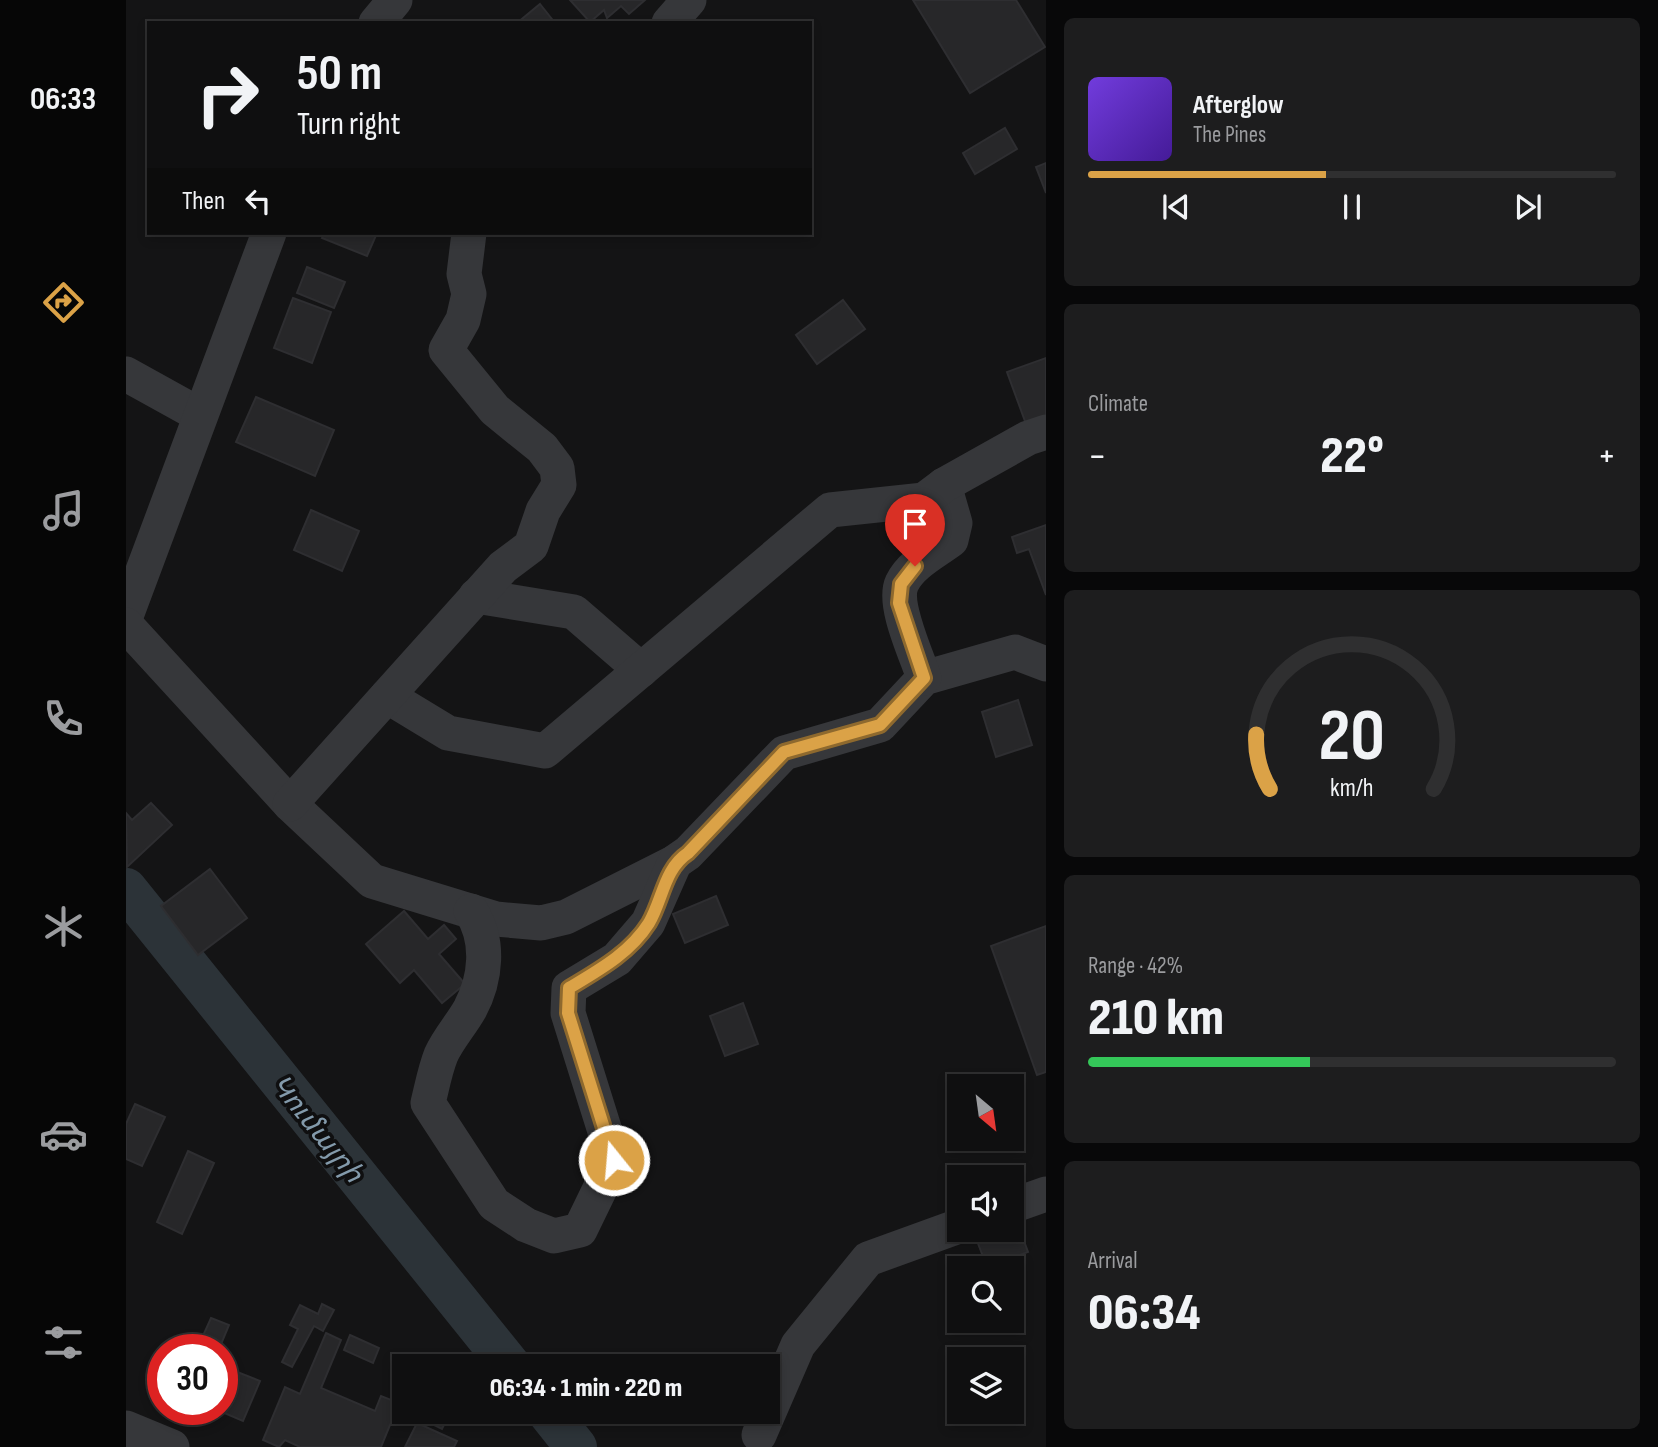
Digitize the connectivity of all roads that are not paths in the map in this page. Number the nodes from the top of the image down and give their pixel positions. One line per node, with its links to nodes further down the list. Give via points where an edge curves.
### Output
1 (395, 0): 3 (street)
2 (689, 0): 4 (street)
3 (378, 21)
4 (672, 21)
5 (268, 235): 8 (street)
6 (469, 235): 11 (street, via 466,307 446,350 495,410 542,448 557,468 559,485 543,511 531,546 503,567)
7 (126, 374): 8 (street)
8 (200, 415): 12 (street)
9 (1045, 432): 10 (street)
10 (944, 485): 15 (street, via 924,500 830,510); 16 (street, via 955,523 951,540 915,566 901,584 899,603)
11 (477, 596): 15 (street, via 574,612); 17 (street)
12 (126, 616)
13 (126, 625): 18 (street)
14 (1045, 664): 16 (street, via 1015,652)
15 (641, 670): 17 (street, via 545,751 448,733)
16 (924, 678): 19 (street, via 880,725 784,752)
17 (387, 696): 18 (street)
18 (290, 804): 20 (street, via 372,881)
19 (675, 862): 20 (street, via 566,917 522,923); 20 (street, via 649,923 617,959 569,988 568,1013 614,1160 580,1230 554,1236 526,1225 495,1204 428,1103 441,1056 470,1009 484,966 484,943)
20 (471, 911)
21 (1045, 1194): 22 (street)
22 (1024, 1202)
23 (947, 1230): 25 (street, via 869,1259 798,1345)
24 (126, 1428): 26 (street)
25 (759, 1435)
26 (172, 1447)

